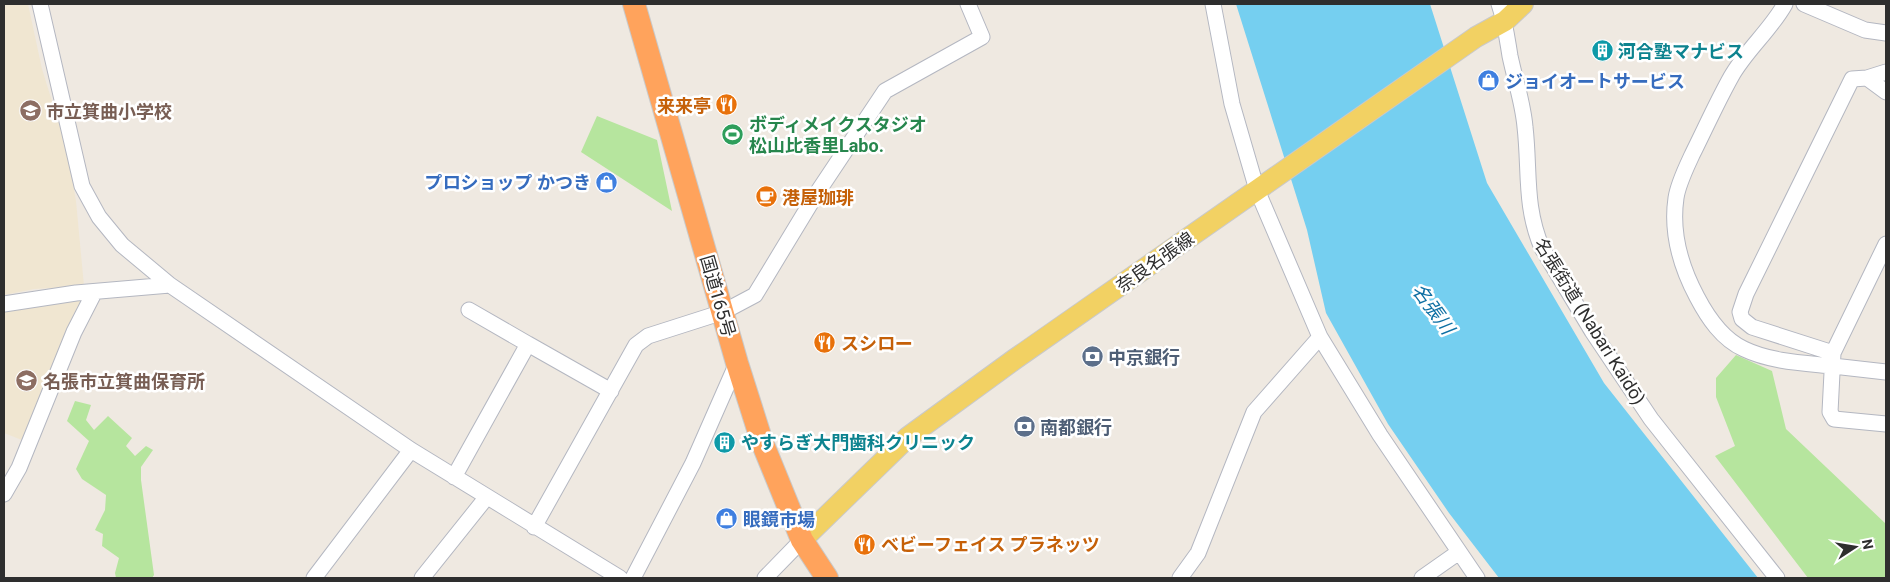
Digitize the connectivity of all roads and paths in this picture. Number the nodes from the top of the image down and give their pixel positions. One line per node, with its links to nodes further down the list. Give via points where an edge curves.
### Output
1 (40, 4): 15 (street, via 82,186 99,217 122,245)
2 (634, 4): 19 (highway, 国道165号)
3 (968, 4): 19 (street, via 982,37 885,92 815,196 755,295)
4 (1213, 4): 13 (street, via 1232,104)
5 (1523, 4): 8 (main road, 奈良名張線)
6 (1785, 4): 22 (street, via 1740,62 1696,148 1676,196 1676,234 1688,281 1709,319 1732,342 1753,353 1799,363)
7 (1804, 4): 9 (street, via 1864,30)
8 (1502, 12): 13 (main road, 奈良名張線, via 1453,53); 43 (street, 名張街道 (Nabari Kaidō), via 1526,129 1531,212 1542,248 1646,411)
9 (1886, 33)
10 (1886, 72): 11 (street)
11 (1867, 78): 12 (street); 22 (street, via 1852,79 1740,312 1742,319 1752,326)
12 (1886, 92)
13 (1262, 186): 20 (street); 32 (main road, 奈良名張線, via 908,437)
14 (1886, 244): 22 (street)
15 (170, 285): 16 (street); 27 (street)
16 (94, 293): 17 (street); 29 (street, via 74,332 19,468)
17 (4, 304)
18 (469, 310): 21 (street)
19 (723, 312): 23 (highway, 国道165号); 25 (street, via 642,340 636,345)
20 (1320, 337): 33 (street, via 1380,435); 40 (street, via 1254,412 1198,553)
21 (528, 344): 25 (street); 28 (street)
22 (1833, 359): 24 (street); 26 (street, via 1831,416 1843,421)
23 (737, 363): 32 (highway, 国道165号, via 762,442); 37 (street, via 693,463)
24 (1886, 372)
25 (611, 391): 31 (street)
26 (1886, 424)
27 (411, 450): 28 (street); 34 (street)
28 (454, 477): 30 (street)
29 (4, 494)
30 (486, 498): 31 (street); 35 (street)
31 (534, 526): 36 (street)
32 (802, 540): 38 (street); 39 (highway, 国道165号)
33 (1459, 552): 41 (street); 42 (street)
34 (314, 578)
35 (422, 578)
36 (620, 578)
37 (633, 578)
38 (765, 578)
39 (827, 578)
40 (1180, 578)
41 (1422, 578)
42 (1477, 578)
43 (1777, 578)

